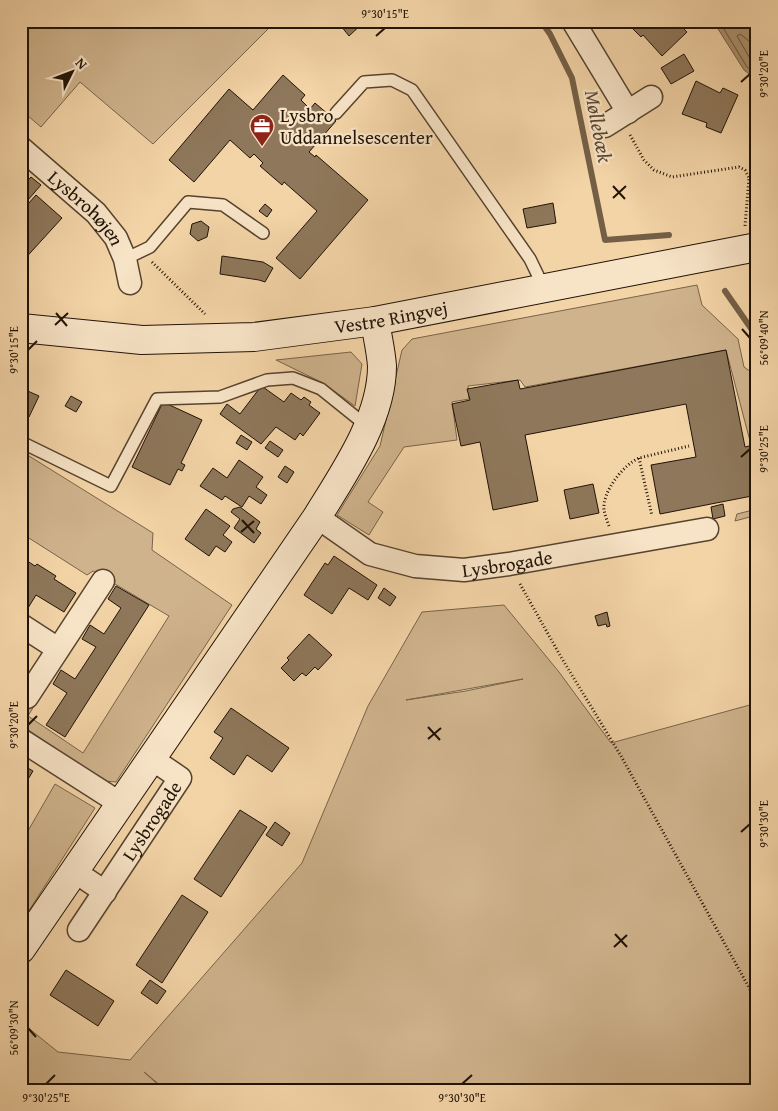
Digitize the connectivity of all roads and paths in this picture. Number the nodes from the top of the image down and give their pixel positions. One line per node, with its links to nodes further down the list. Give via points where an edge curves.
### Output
1 (572, 21): 3 (street)
2 (651, 96): 3 (street)
3 (628, 112): 5 (street); 8 (path, via 624,125 644,160 654,170 672,177 739,167 745,170 750,178)
4 (336, 113): 11 (lane, via 364,82 392,80 412,90 530,259)
5 (606, 126)
6 (21, 148): 9 (street, Lysbrohøjen, via 96,213)
7 (263, 233): 9 (lane, via 223,205 188,202 150,247)
8 (750, 248): 11 (street, Vestre Ringvej)
9 (133, 255): 10 (street, Lysbrohøjen); 14 (path)
10 (130, 283)
11 (544, 289): 12 (street, Vestre Ringvej)
12 (375, 321): 14 (street, Vestre Ringvej, via 254,337); 15 (street, Lysbrogade, via 382,366 379,391)
13 (21, 328): 14 (street, Vestre Ringvej, via 142,340)
14 (228, 337)
15 (368, 427): 16 (lane, via 321,389 293,378 268,380 220,397 157,399 111,486); 19 (street, Lysbrogade)
16 (21, 442)
17 (689, 446): 18 (path)
18 (639, 458): 21 (path); 22 (path, via 620,474 606,495 604,509)
19 (317, 517): 23 (street, Lysbrogade, via 370,554 415,566 464,570); 29 (street, Lysbrogade)
20 (707, 529): 21 (street, Lysbrogade)
21 (656, 538): 22 (street, Lysbrogade)
22 (614, 546): 23 (street, Lysbrogade)
23 (509, 564): 35 (path, via 621,756)
24 (103, 581): 26 (street)
25 (21, 625): 26 (street)
26 (58, 649): 27 (street)
27 (26, 697)
28 (21, 740): 30 (street)
29 (152, 759): 30 (street, Lysbrogade); 32 (street, Lysbrogade, via 180,778)
30 (121, 804): 31 (street, Lysbrogade)
31 (74, 871): 32 (street); 34 (street, Lysbrogade)
32 (105, 892): 33 (street, Lysbrogade)
33 (79, 930)
34 (21, 949)
35 (757, 1002)

